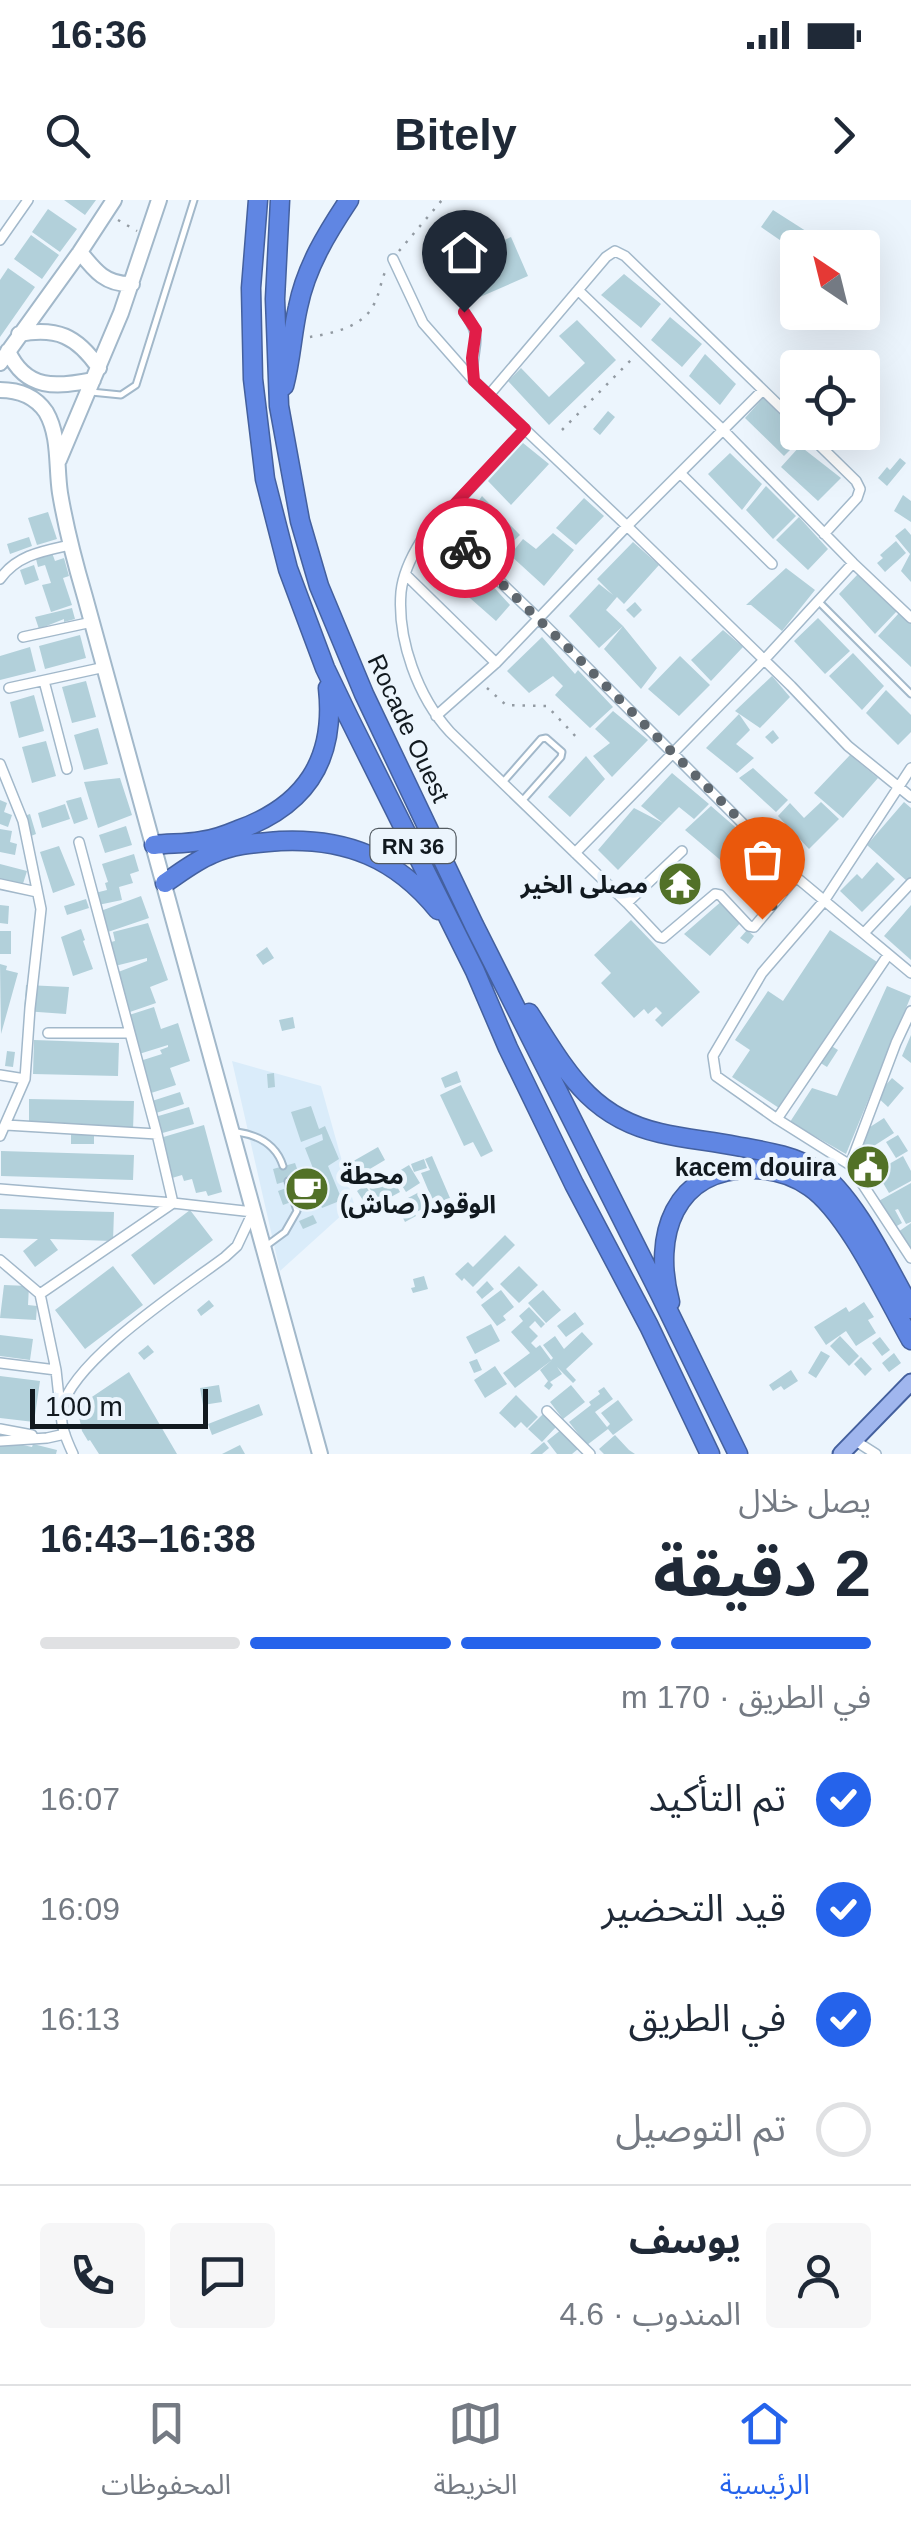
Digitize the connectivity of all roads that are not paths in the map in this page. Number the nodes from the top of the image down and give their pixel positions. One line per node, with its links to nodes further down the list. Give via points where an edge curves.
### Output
1 (28, 200): 8 (street)
2 (158, 200): 11 (main road)
3 (194, 200): 16 (lane, via 136,386 122,395)
4 (258, 200): 46 (highway, Rocade Ouest / RN 36, via 250,318 262,460 279,540)
5 (280, 200): 23 (highway, Rocade Ouest, via 274,299)
6 (350, 201): 23 (highway, via 310,266)
7 (110, 206): 9 (main road)
8 (0, 240)
9 (80, 252): 11 (main road, via 105,279); 14 (main road)
10 (393, 259): 18 (street, via 423,322)
11 (132, 284): 16 (main road)
12 (578, 290): 20 (street, via 610,253 621,252); 21 (street); 26 (street)
13 (464, 312): 18 (street, via 476,330)
14 (20, 334): 15 (main road); 16 (main road, via 42,331 80,344)
15 (4, 357): 17 (main road)
16 (94, 380): 17 (main road, via 58,386); 28 (main road)
17 (37, 381): 22 (main road)
18 (474, 381): 21 (street)
19 (0, 390): 22 (main road)
20 (763, 390): 24 (street); 26 (street)
21 (489, 395): 25 (street)
22 (28, 396): 28 (main road, via 52,424)
23 (279, 406): 74 (highway, Rocade Ouest, via 319,586)
24 (780, 407)
25 (525, 429): 30 (street); 31 (street)
26 (723, 430): 29 (street); 32 (street)
27 (824, 450): 32 (street, via 860,489)
28 (57, 466): 33 (main road)
29 (680, 473): 31 (street); 35 (street)
30 (438, 522): 36 (street); 40 (street)
31 (627, 526): 40 (street); 43 (street)
32 (824, 534): 34 (street)
33 (70, 545): 37 (street, via 31,554); 41 (main road)
34 (853, 563): 38 (street); 39 (street)
35 (772, 564)
36 (405, 574): 44 (street); 50 (street, via 407,647)
37 (0, 578)
38 (818, 601): 43 (street); 49 (lane)
39 (911, 618)
40 (540, 619): 44 (street); 51 (street)
41 (92, 622): 42 (street); 45 (main road)
42 (22, 637)
43 (764, 660): 51 (street); 56 (street)
44 (496, 663): 50 (street)
45 (105, 668): 47 (street); 59 (main road)
46 (324, 668): 61 (highway, via 327,741 302,791 250,826); 72 (highway, Rocade Ouest / RN 36)
47 (44, 680): 48 (street); 54 (street)
48 (8, 688)
49 (911, 694)
50 (436, 716): 55 (street)
51 (673, 752): 64 (street); 65 (street)
52 (0, 764): 69 (street, via 23,822)
53 (911, 768): 56 (street)
54 (67, 769)
55 (502, 782): 58 (street); 58 (lane, via 541,739 562,752)
56 (899, 788): 57 (street); 70 (street)
57 (911, 796)
58 (522, 801): 64 (street)
59 (148, 817): 61 (main road); 62 (main road)
60 (78, 842): 79 (street)
61 (184, 842): 62 (highway)
62 (154, 845): 66 (main road)
63 (682, 850): 71 (street)
64 (575, 853): 71 (street)
65 (796, 876): 70 (street); 71 (street, via 754,927 715,894 664,938)
66 (165, 883): 72 (highway, via 245,843 324,842 368,854 403,874); 84 (main road)
67 (911, 883): 73 (street)
68 (0, 884): 69 (street)
69 (37, 892): 81 (street, via 41,909)
70 (824, 901): 73 (street); 82 (street, via 762,973 713,1056 716,1076)
71 (627, 903)
72 (455, 932): 113 (highway, Rocade Ouest / RN 36)
73 (864, 933): 75 (street)
74 (480, 937): 97 (highway, via 568,1075 598,1105 640,1128 778,1154 815,1170 850,1206); 98 (highway, Rocade Ouest)
75 (888, 955): 76 (street); 82 (street)
76 (911, 973)
77 (911, 1011): 88 (street)
78 (48, 1033): 79 (street)
79 (130, 1034): 85 (street)
80 (0, 1075): 81 (street)
81 (25, 1079): 83 (street)
82 (777, 1119): 88 (street)
83 (6, 1125): 85 (street); 86 (street)
84 (232, 1131): 87 (lane, via 259,1136); 92 (main road)
85 (157, 1134): 91 (street)
86 (0, 1136)
87 (283, 1166)
88 (850, 1166): 94 (street)
89 (0, 1189): 91 (street)
90 (294, 1201): 93 (lane, via 297,1211 286,1232)
91 (173, 1203): 92 (street); 96 (street)
92 (253, 1212): 93 (main road); 104 (street, via 237,1246 99,1357 70,1387)
93 (264, 1247): 111 (main road)
94 (911, 1258)
95 (0, 1260): 96 (street)
96 (40, 1294): 101 (street)
97 (911, 1309)
98 (682, 1340): 99 (highway, via 663,1246 684,1196 732,1169 797,1178 813,1189 850,1233); 114 (highway, Rocade Ouest)
99 (911, 1340)
100 (0, 1362): 101 (street)
101 (56, 1370): 104 (street)
102 (911, 1382): 108 (main road)
103 (547, 1411): 112 (street)
104 (61, 1412): 106 (street)
105 (0, 1429): 107 (street)
106 (64, 1434): 107 (street); 110 (street)
107 (47, 1438): 109 (street)
108 (854, 1440): 115 (main road); 116 (street)
109 (0, 1441)
110 (72, 1454)
111 (320, 1454)
112 (590, 1454)
113 (710, 1454)
114 (738, 1454)
115 (841, 1454)
116 (876, 1454)

